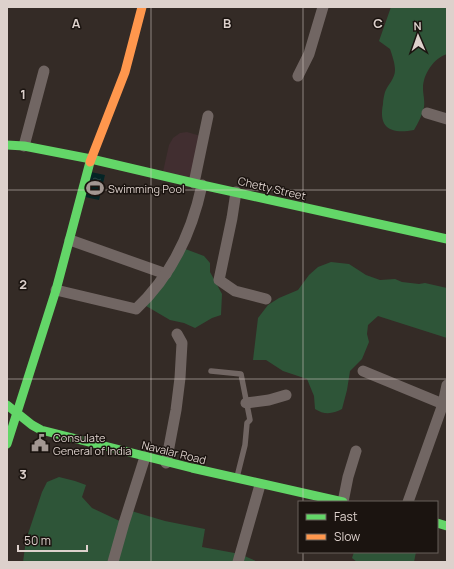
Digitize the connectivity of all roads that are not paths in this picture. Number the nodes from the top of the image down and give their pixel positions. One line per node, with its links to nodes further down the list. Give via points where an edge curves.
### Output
1 (142, 7): 10 (street, via 125,72)
2 (323, 7): 4 (street, via 309,54)
3 (44, 71): 9 (street)
4 (298, 76)
5 (427, 113): 7 (street)
6 (208, 116): 11 (street)
7 (447, 119)
8 (7, 145): 9 (street, Chetty Street)
9 (24, 146): 10 (street, Chetty Street)
10 (91, 159): 11 (street, Chetty Street); 14 (street)
11 (198, 184): 12 (street, Chetty Street); 15 (street, via 197,207 191,224)
12 (236, 192): 13 (street, Chetty Street); 17 (street, via 220,280 235,291)
13 (447, 239)
14 (70, 240): 15 (street); 16 (street)
15 (166, 274): 16 (street, via 136,309)
16 (56, 290): 26 (street)
17 (266, 299)
18 (177, 334): 30 (street, via 182,343 180,378)
19 (211, 371): 23 (lane, via 241,374)
20 (363, 371): 24 (street)
21 (447, 385): 24 (street)
22 (286, 395): 23 (street)
23 (246, 403): 31 (lane, via 250,420 247,423)
24 (443, 404): 35 (street)
25 (7, 405): 26 (street, Navalar Road)
26 (17, 411): 27 (street); 29 (street, Navalar Road, via 33,427 41,430)
27 (7, 444)
28 (356, 451): 34 (street)
29 (146, 457): 30 (street, Navalar Road); 36 (street)
30 (166, 463): 31 (street, Navalar Road)
31 (237, 479): 32 (street, Navalar Road)
32 (260, 485): 33 (street, Navalar Road); 37 (street)
33 (331, 501)
34 (343, 501)
35 (408, 501)
36 (113, 562)
37 (238, 562)

